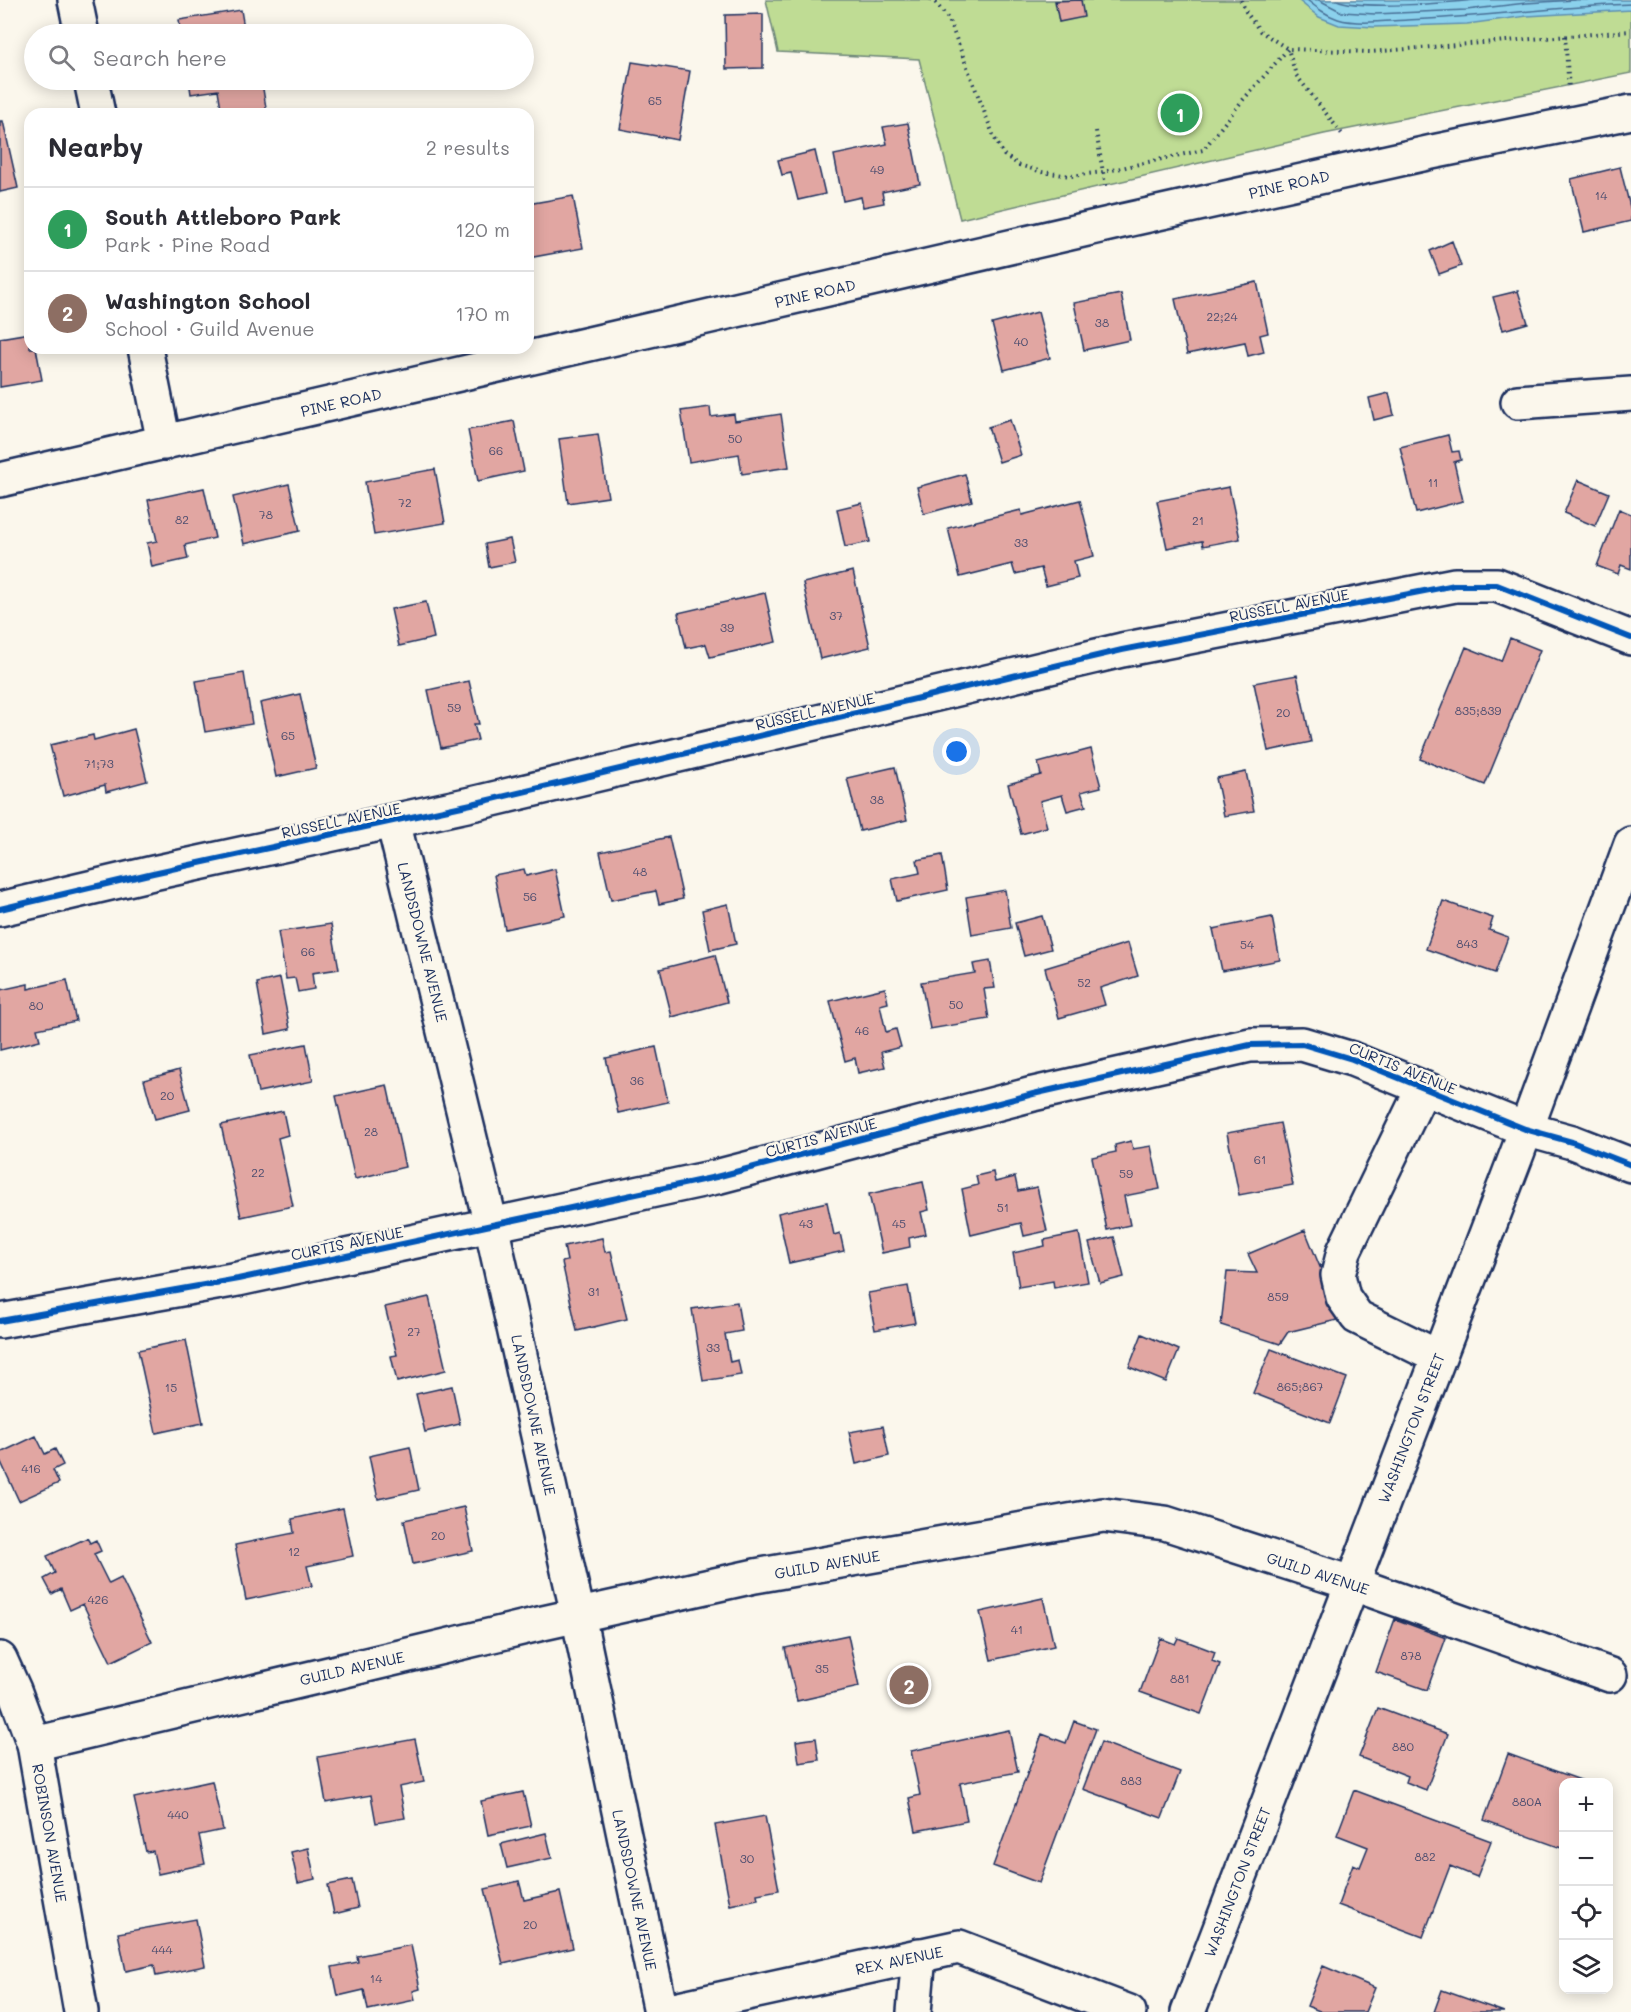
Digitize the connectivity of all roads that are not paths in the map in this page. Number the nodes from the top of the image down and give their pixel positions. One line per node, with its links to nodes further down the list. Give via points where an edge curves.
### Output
1 (75, 0): 2 (street)
2 (80, 24)
3 (93, 90): 4 (street)
4 (97, 108)
5 (1631, 112): 9 (street, PINE ROAD, via 1122,221)
6 (146, 354): 9 (street)
7 (1631, 394): 8 (street)
8 (1518, 402)
9 (164, 443): 10 (street, PINE ROAD)
10 (0, 480)
11 (1631, 638): 12 (street, RUSSELL AVENUE, via 1497,585 1455,585 1122,650)
12 (393, 821): 14 (street, RUSSELL AVENUE); 18 (street, LANDSDOWNE AVENUE)
13 (1631, 844): 16 (street, WASHINGTON STREET)
14 (0, 909)
15 (1423, 1088): 16 (street, CURTIS AVENUE); 18 (street, CURTIS AVENUE, via 1302,1044 1250,1045 1033,1094 716,1177); 20 (street, via 1344,1251 1338,1275 1343,1297 1357,1317)
16 (1526, 1129): 17 (street, CURTIS AVENUE); 20 (street, WASHINGTON STREET)
17 (1631, 1165)
18 (492, 1225): 19 (street, CURTIS AVENUE, via 238,1279); 22 (street, LANDSDOWNE AVENUE)
19 (0, 1321)
20 (1438, 1357): 21 (street, WASHINGTON STREET)
21 (1351, 1583): 22 (street, GUILD AVENUE, via 1165,1523 1103,1515 755,1576); 24 (street, GUILD AVENUE); 31 (street, WASHINGTON STREET)
22 (578, 1616): 25 (street, GUILD AVENUE); 28 (street, LANDSDOWNE AVENUE)
23 (0, 1659): 25 (street, ROBINSON AVENUE)
24 (1610, 1675)
25 (34, 1744): 27 (street, ROBINSON AVENUE)
26 (919, 1955): 28 (street, REX AVENUE); 29 (street); 30 (street, REX AVENUE, via 959,1947)
27 (81, 2012)
28 (660, 2012)
29 (914, 2012)
30 (1129, 2012)
31 (1188, 2012)

